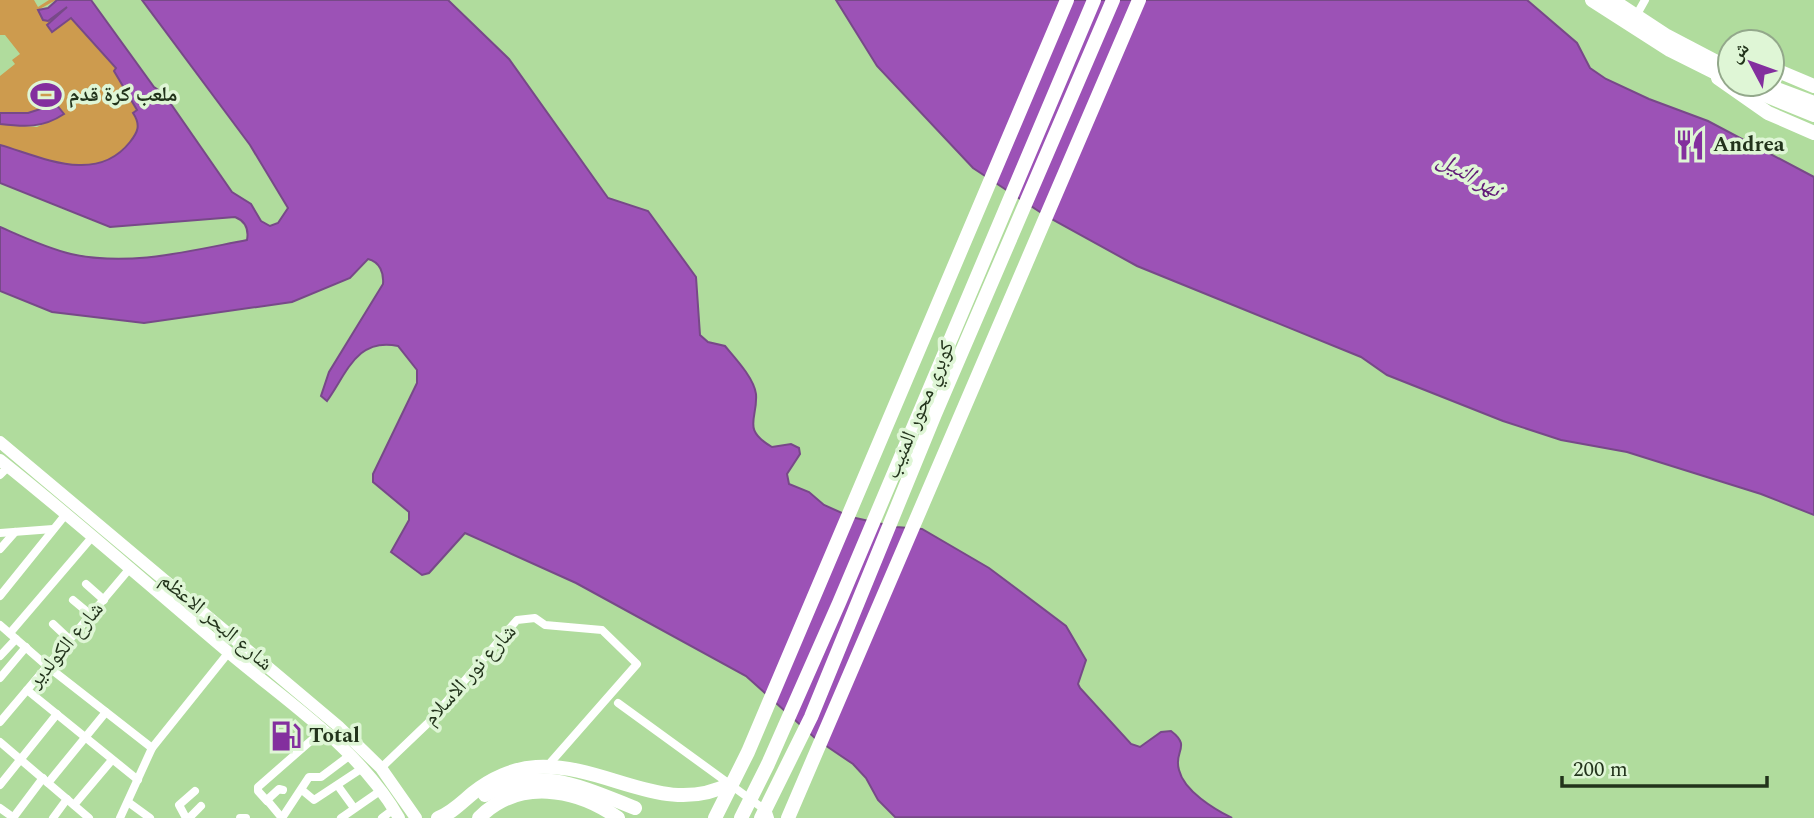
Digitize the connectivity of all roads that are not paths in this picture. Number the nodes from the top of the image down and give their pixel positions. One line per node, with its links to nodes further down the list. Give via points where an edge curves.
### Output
1 (1067, 0): 57 (highway, كوبري محور المنيب)
2 (1094, 0): 91 (highway, كوبري محور المنيب, via 839,603)
3 (1113, 0): 92 (highway, كوبري محور المنيب, via 935,414 811,718)
4 (1139, 0): 94 (highway, كوبري محور المنيب)
5 (1592, 0): 10 (highway)
6 (1612, 0): 8 (highway)
7 (1645, 0): 8 (street)
8 (1636, 16): 9 (highway)
9 (1716, 61)
10 (1709, 71): 11 (highway); 18 (highway, via 1768,113)
11 (1716, 74)
12 (1786, 74): 13 (highway)
13 (1814, 86)
14 (1786, 93): 16 (highway)
15 (1772, 98): 17 (highway)
16 (1814, 103)
17 (1814, 115)
18 (1814, 133)
19 (0, 442): 55 (main road, شارع البحر الاعظم, via 296,690)
20 (3, 467): 21 (main road, شارع البحر الاعظم)
21 (66, 514): 22 (street); 25 (main road, شارع البحر الاعظم)
22 (54, 529): 23 (street); 29 (street)
23 (15, 532): 24 (street); 26 (street)
24 (0, 533)
25 (93, 536): 27 (main road, شارع البحر الاعظم); 35 (street)
26 (0, 549)
27 (131, 567): 31 (street, شارع الكولدير); 38 (main road, شارع البحر الاعظم)
28 (86, 584): 31 (street)
29 (0, 596)
30 (73, 600): 32 (street)
31 (104, 600): 32 (street, شارع الكولدير)
32 (90, 615): 36 (street, شارع الكولدير)
33 (53, 624): 36 (street)
34 (0, 625): 35 (street)
35 (13, 636): 37 (street); 39 (street)
36 (70, 640): 40 (street, شارع الكولدير)
37 (26, 648): 40 (street); 41 (street)
38 (229, 652): 47 (main road, شارع البحر الاعظم); 50 (street)
39 (0, 656)
40 (47, 666): 42 (street, شارع الكولدير); 44 (street)
41 (0, 678)
42 (27, 690): 45 (street); 46 (street, شارع الكولدير)
43 (618, 703): 93 (street, via 768,812)
44 (106, 712): 48 (street); 50 (street)
45 (57, 714): 48 (street); 52 (street)
46 (0, 722)
47 (322, 731): 51 (main road, شارع البحر الاعظم); 67 (street, via 258,787)
48 (85, 737): 53 (street); 58 (street)
49 (0, 742): 52 (street)
50 (152, 748): 59 (street)
51 (349, 757): 56 (main road, شارع البحر الاعظم); 63 (street, via 321,777 309,777)
52 (20, 758): 58 (street); 60 (street)
53 (112, 760): 59 (street); 69 (street)
54 (551, 762): 55 (street, شارع نور الاسلام, via 637,666 602,630 545,625 535,618 517,620 427,724)
55 (381, 768): 85 (main road, شارع البحر الاعظم)
56 (361, 769): 61 (street); 65 (main road, شارع البحر الاعظم)
57 (738, 775): 86 (highway, via 713,798 682,809 648,805 553,768 519,770 489,782); 90 (highway, كوبري محور المنيب)
58 (45, 780): 66 (street); 75 (street)
59 (138, 780): 68 (street)
60 (0, 785)
61 (338, 786): 63 (street, via 313,800); 73 (street)
62 (283, 790): 67 (street)
63 (302, 790): 83 (street)
64 (195, 791): 80 (street, via 179,805)
65 (380, 792): 73 (street); 74 (main road, شارع البحر الاعظم)
66 (67, 799): 69 (street); 76 (street)
67 (267, 801): 83 (street)
68 (128, 802): 78 (street); 79 (street)
69 (74, 805): 77 (street)
70 (201, 806): 80 (street)
71 (0, 808): 75 (street)
72 (648, 812): 87 (highway, via 573,783 546,779 519,781 493,791)
73 (349, 814)
74 (396, 814): 84 (street)
75 (14, 818)
76 (53, 818)
77 (88, 818)
78 (120, 818)
79 (150, 818)
80 (188, 818)
81 (240, 818): 82 (street)
82 (246, 818)
83 (282, 818)
84 (382, 818)
85 (416, 818)
86 (438, 818)
87 (456, 818)
88 (479, 818): 89 (highway, via 496,804 526,792 559,792 591,802)
89 (618, 818)
90 (715, 818)
91 (741, 818)
92 (761, 818)
93 (770, 818)
94 (788, 818)

